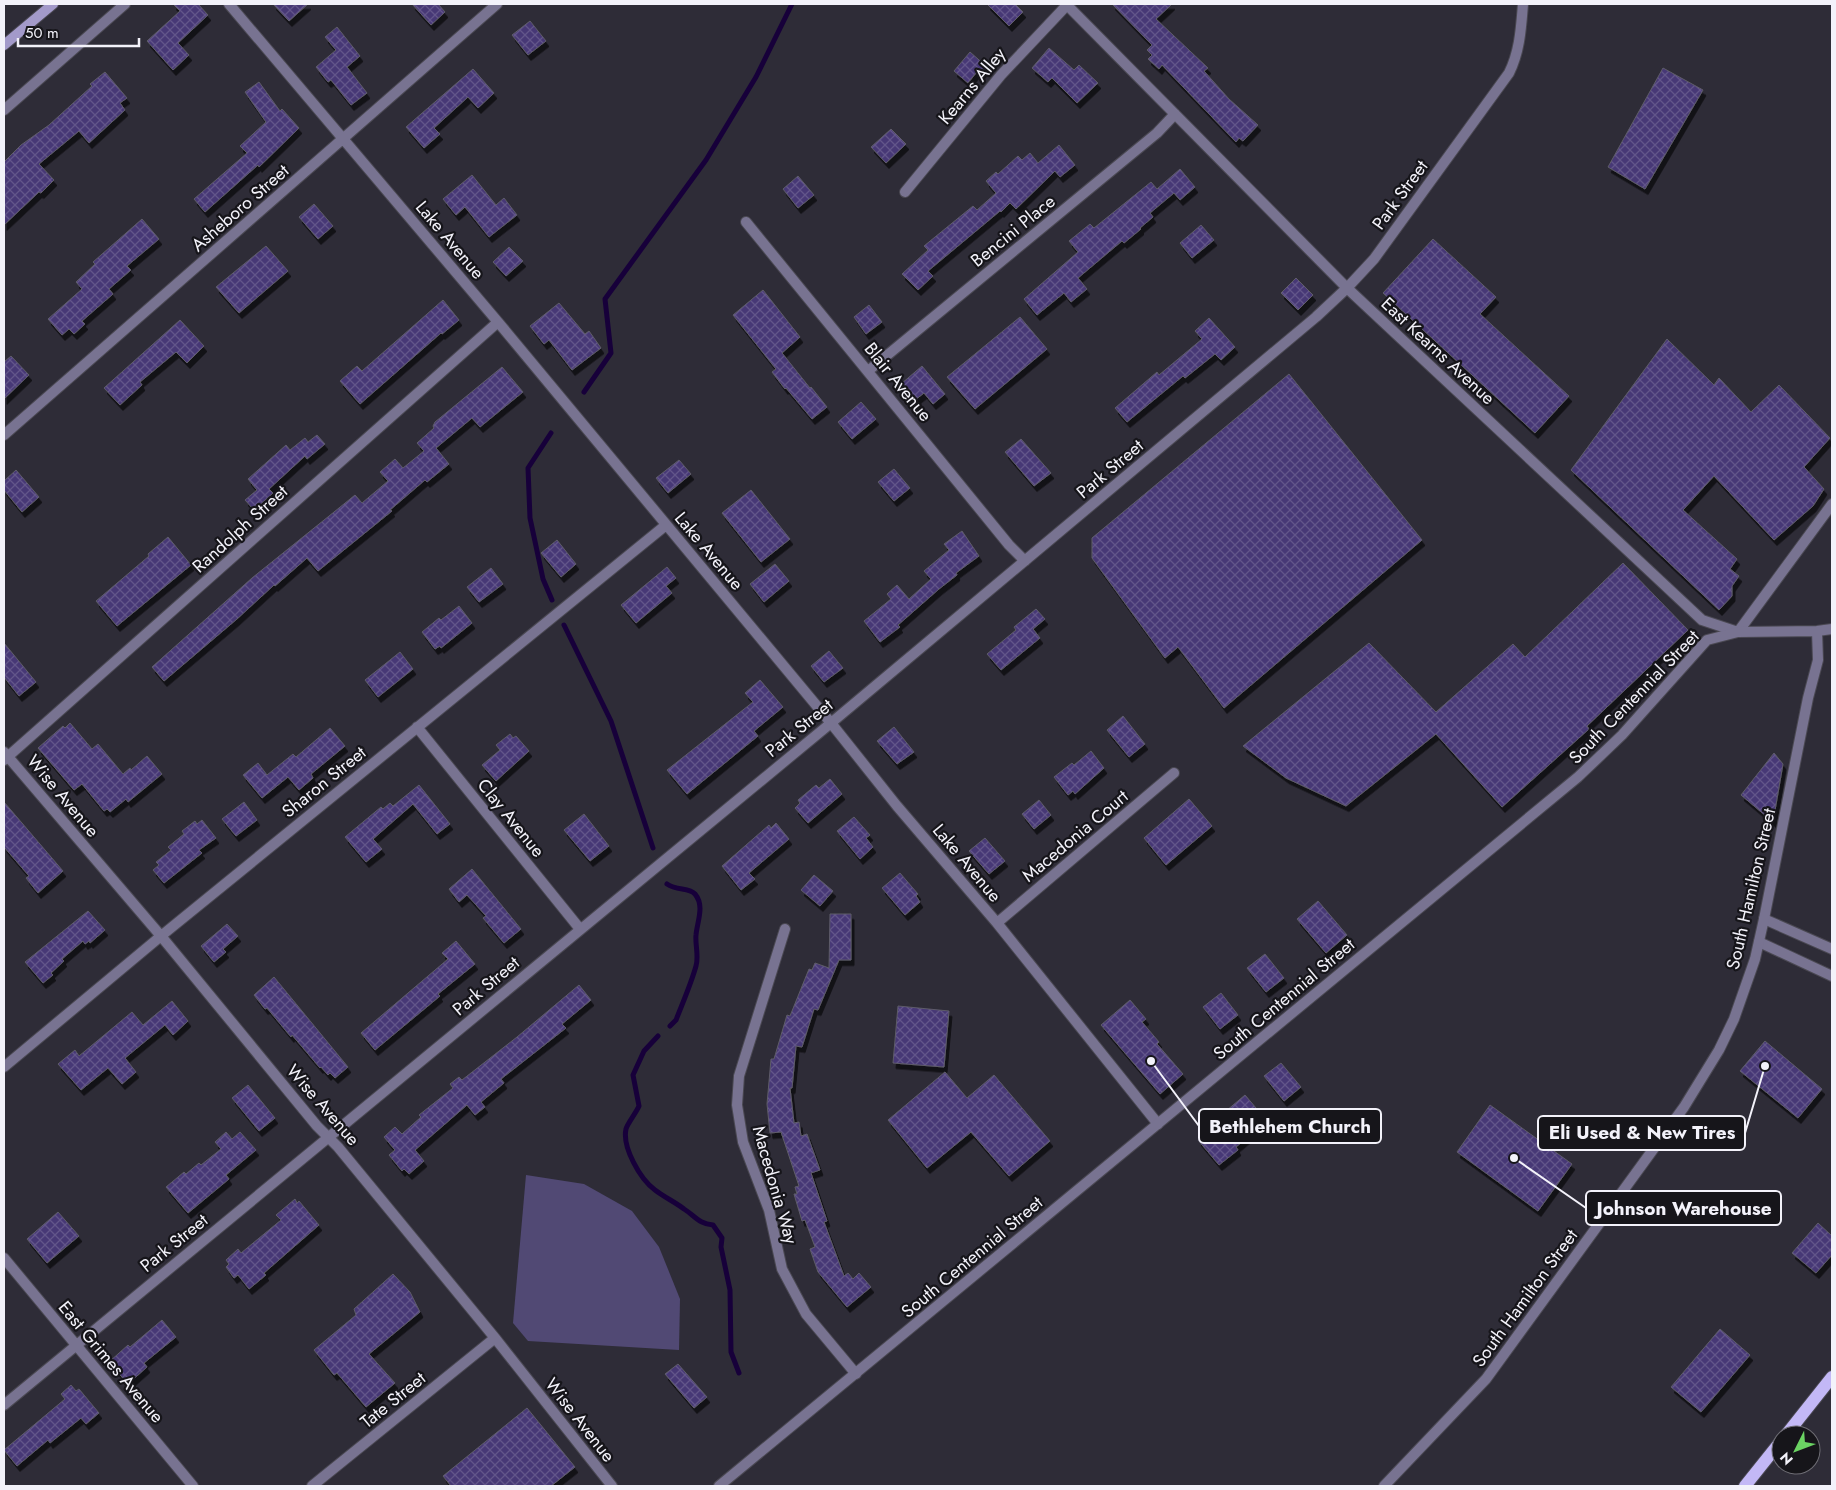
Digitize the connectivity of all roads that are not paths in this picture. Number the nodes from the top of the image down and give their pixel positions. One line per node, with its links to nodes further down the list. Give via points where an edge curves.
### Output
1 (53, 4): 7 (main road)
2 (125, 4): 8 (street)
3 (229, 4): 10 (street, Lake Avenue)
4 (497, 4): 10 (street, Asheboro Street)
5 (1067, 4): 9 (street, East Kearns Avenue); 11 (street, Kearns Alley, via 1001,75)
6 (1523, 4): 13 (street, Park Street, via 1521,36 1509,73 1374,259)
7 (4, 45)
8 (4, 110)
9 (1175, 114): 13 (street, East Kearns Avenue); 15 (street, Bencini Place, via 1157,133)
10 (343, 139): 14 (street, Lake Avenue); 16 (street, Asheboro Street)
11 (905, 192)
12 (746, 222): 15 (street, Blair Avenue)
13 (1347, 288): 19 (street, Park Street, via 1316,318); 22 (street, East Kearns Avenue, via 1702,620)
14 (498, 322): 18 (street, Lake Avenue); 25 (street, Randolph Street)
15 (868, 371): 19 (street, Blair Avenue)
16 (4, 435)
17 (1832, 504): 22 (street)
18 (666, 525): 23 (street, Lake Avenue); 24 (street, Sharon Street)
19 (1025, 561): 23 (street, Park Street)
20 (1832, 629): 21 (street, East Kearns Avenue)
21 (1817, 631): 22 (street, East Kearns Avenue); 27 (street, South Hamilton Street, via 1818,660)
22 (1738, 632): 36 (street, South Centennial Street, via 1707,640 1635,721 1578,777)
23 (831, 723): 28 (street, Lake Avenue); 29 (street, Park Street)
24 (417, 727): 29 (street, Clay Avenue); 31 (street, Sharon Street)
25 (5, 756): 31 (street, Wise Avenue)
26 (1174, 773): 28 (street, Macedonia Court)
27 (1764, 919): 32 (street, South Hamilton Street); 33 (street)
28 (997, 923): 36 (street, Lake Avenue)
29 (580, 929): 37 (street, Park Street)
30 (785, 929): 41 (street, Macedonia Way, via 740,1076 737,1105 741,1133 769,1210 782,1268 806,1314)
31 (161, 936): 35 (street, Sharon Street); 37 (street, Wise Avenue)
32 (1759, 942): 34 (street); 50 (street, South Hamilton Street, via 1734,1019 1684,1107 1486,1379)
33 (1832, 949)
34 (1832, 976)
35 (4, 1067)
36 (1158, 1124): 41 (street, South Centennial Street)
37 (328, 1138): 39 (street, Wise Avenue); 40 (street, Park Street)
38 (4, 1258): 40 (street, East Grimes Avenue)
39 (495, 1338): 47 (street, Tate Street); 48 (street, Wise Avenue)
40 (76, 1345): 43 (street, Park Street); 46 (street, East Grimes Avenue)
41 (856, 1374): 49 (street, South Centennial Street)
42 (1832, 1377): 44 (main road)
43 (4, 1405)
44 (1794, 1425)
45 (1771, 1454): 51 (main road)
46 (193, 1486)
47 (312, 1486)
48 (612, 1486)
49 (719, 1486)
50 (1384, 1486)
51 (1745, 1486)

